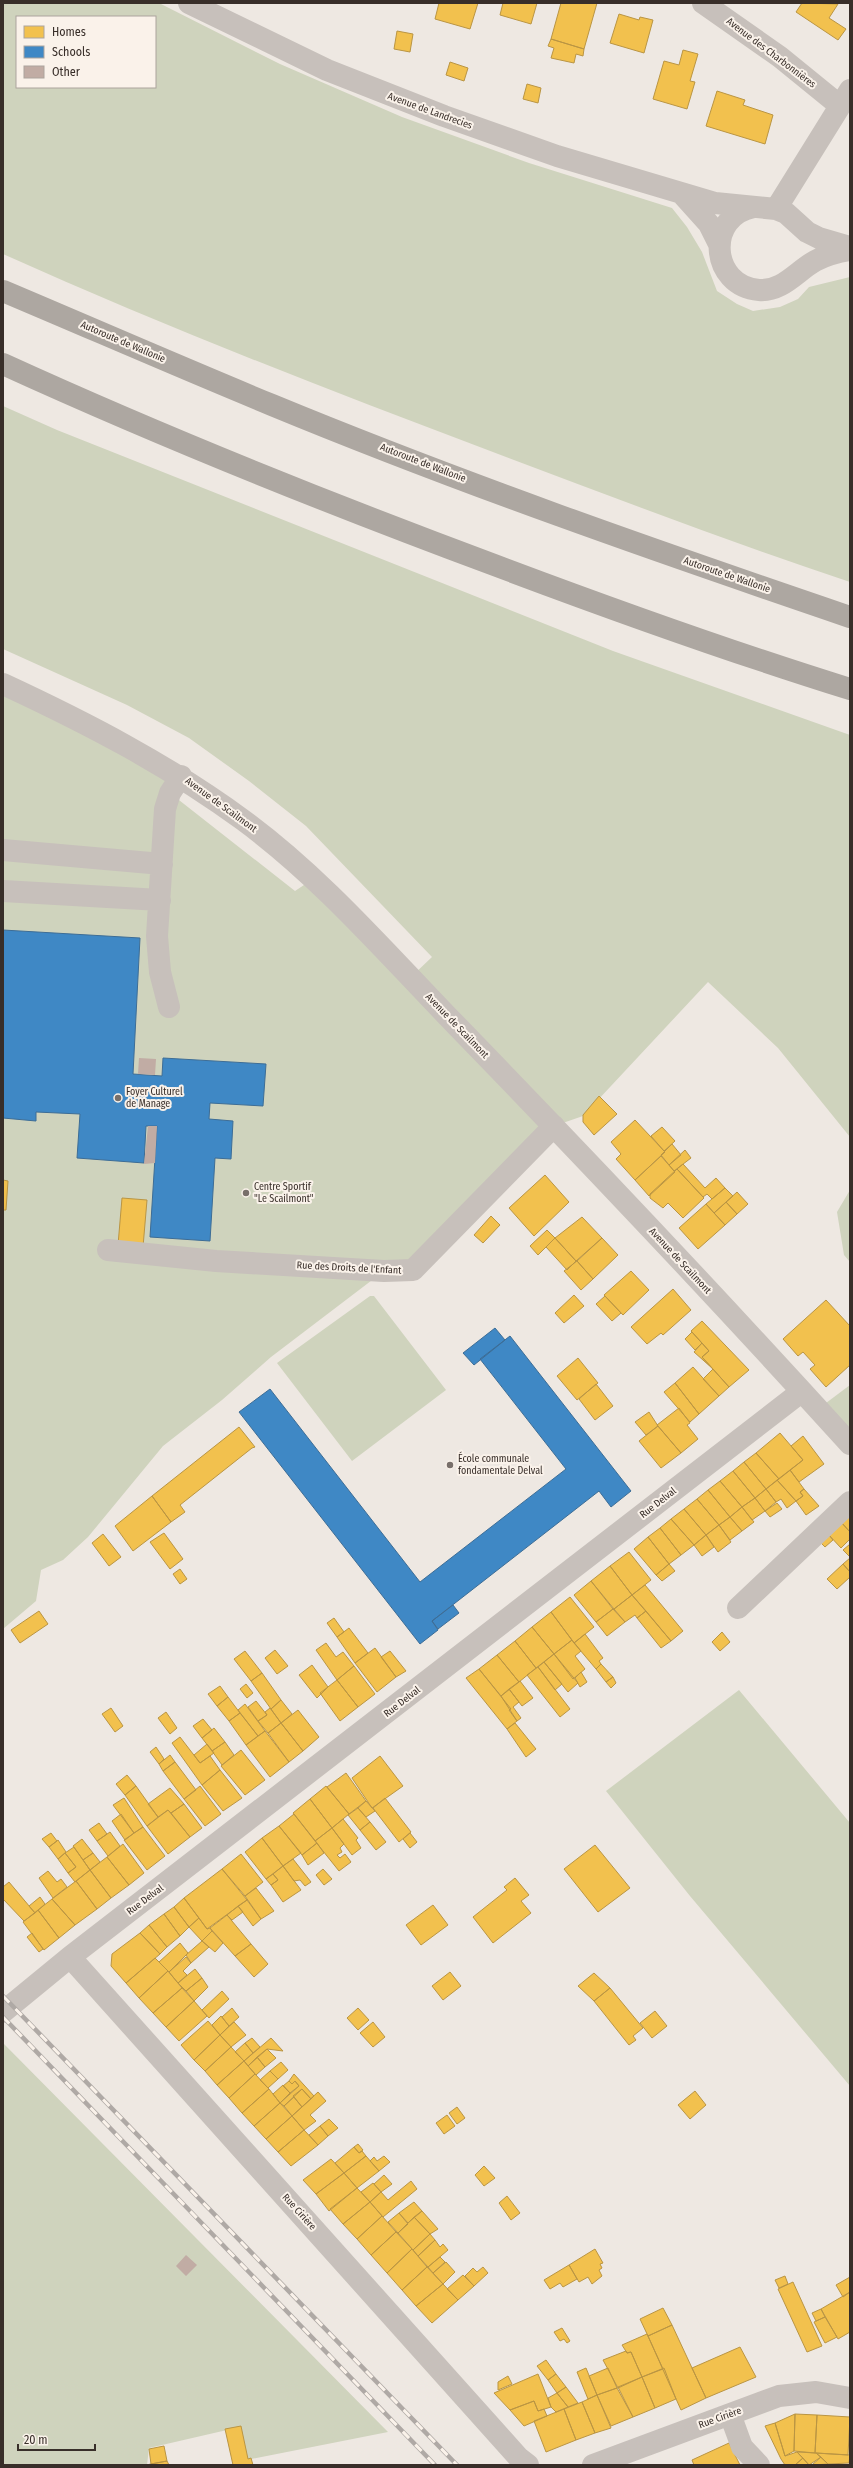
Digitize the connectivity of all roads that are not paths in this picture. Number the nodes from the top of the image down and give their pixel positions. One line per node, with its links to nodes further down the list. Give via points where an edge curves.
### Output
1 (189, 3): 4 (street, Avenue de Landrecies, via 294,55 386,94 556,156)
2 (703, 3): 3 (street, Avenue des Charbonnières)
3 (844, 98): 5 (street)
4 (681, 194): 5 (street, Avenue de Landrecies, via 734,206); 7 (street, via 709,224)
5 (771, 207): 6 (street); 7 (street, via 752,207 740,212 730,220 722,232)
6 (794, 221): 8 (street, via 819,238); 10 (street, via 801,233 804,246 802,260)
7 (719, 244): 10 (street, via 720,258 725,271 747,288 774,289)
8 (850, 247)
9 (850, 250): 10 (street, via 816,260)
10 (796, 273)
11 (3, 291): 13 (highway, Autoroute de Wallonie, via 273,406 667,555)
12 (3, 364): 15 (highway, via 243,469 440,545 639,620)
13 (850, 617)
14 (3, 687): 16 (street, Avenue de Scailmont, via 97,729)
15 (850, 689)
16 (181, 776): 18 (street, via 170,793 165,809); 22 (street, Avenue de Scailmont, via 298,863)
17 (3, 850): 18 (street)
18 (162, 864): 20 (street)
19 (3, 890): 20 (street)
20 (160, 900): 21 (street, via 157,936 160,972)
21 (169, 1007)
22 (554, 1126): 23 (street, Rue des Droits de l'Enfant, via 413,1270 384,1271 216,1261); 24 (street, Avenue de Scailmont)
23 (108, 1250)
24 (801, 1392): 25 (street, Avenue de Scailmont); 28 (street, Rue Delval)
25 (850, 1444)
26 (850, 1502): 27 (street)
27 (738, 1608)
28 (70, 1957): 29 (street, Rue Delval); 32 (street, Rue Cirière)
29 (3, 2012)
30 (850, 2398): 31 (street, Rue Cirière, via 816,2392 779,2396)
31 (730, 2414): 33 (street, Rue Cirière); 34 (street, via 742,2447)
32 (528, 2465)
33 (593, 2465)
34 (759, 2465)

